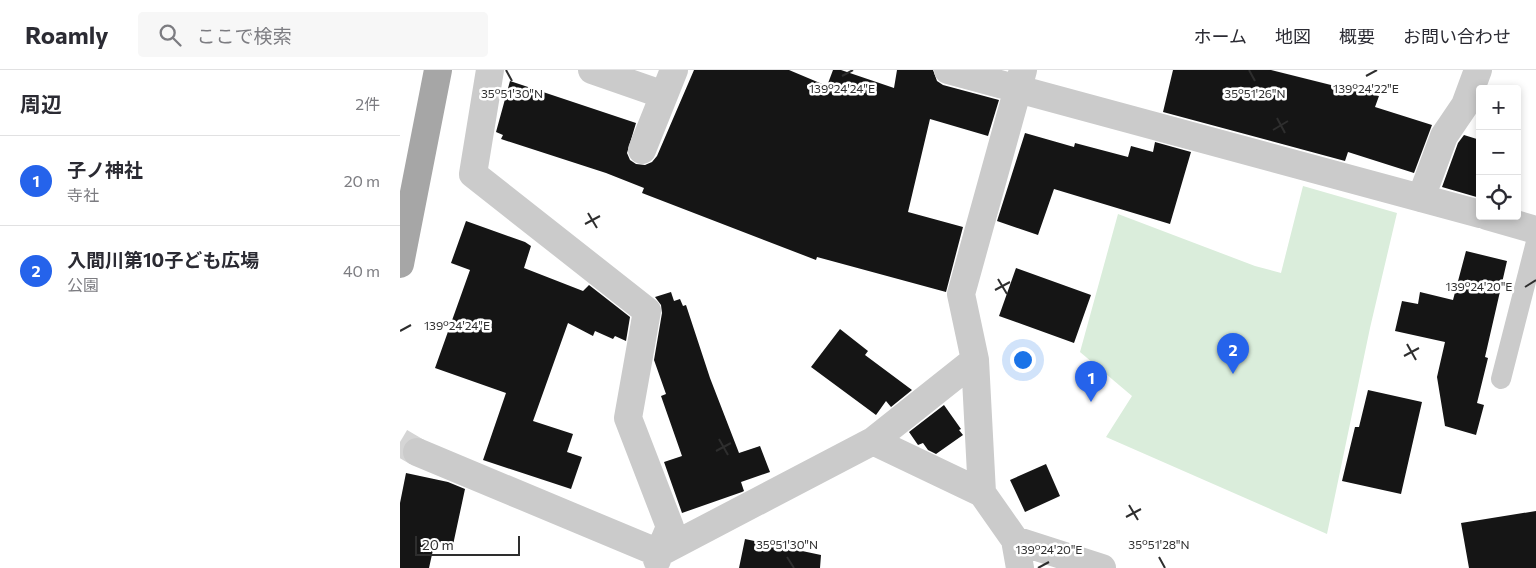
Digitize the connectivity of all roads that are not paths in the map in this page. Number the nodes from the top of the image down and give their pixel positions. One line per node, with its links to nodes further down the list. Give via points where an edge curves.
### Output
1 (438, 70): 14 (main road)
2 (490, 70): 21 (street, via 473,174 647,311 628,418 670,527)
3 (592, 70): 7 (street)
4 (948, 70): 6 (street)
5 (1478, 70): 9 (street, via 1466,105 1444,136)
6 (1021, 80): 9 (street); 15 (street, via 961,294)
7 (669, 82): 8 (street)
8 (642, 150)
9 (1421, 198): 10 (street)
10 (1476, 213)
11 (1501, 220): 12 (street)
12 (1536, 230)
13 (1536, 242): 16 (lane)
14 (400, 264)
15 (976, 360): 17 (street); 19 (street)
16 (1501, 379)
17 (873, 441): 19 (street); 21 (street)
18 (417, 452): 21 (street)
19 (982, 493): 20 (street)
20 (1015, 540): 22 (street); 23 (street)
21 (657, 561)
22 (1020, 568)
23 (1102, 568)

